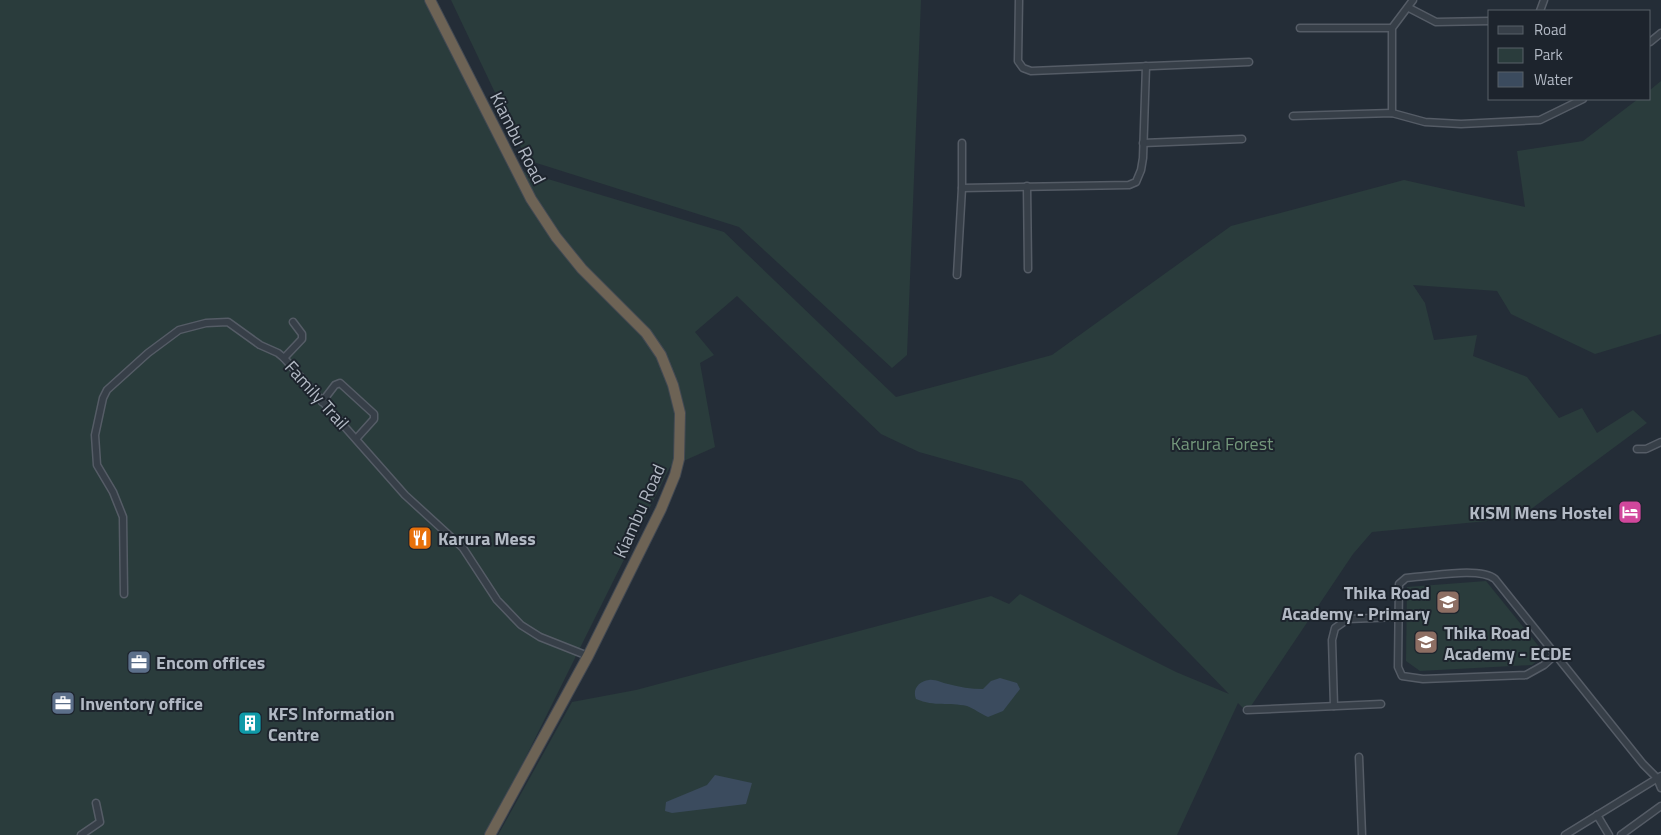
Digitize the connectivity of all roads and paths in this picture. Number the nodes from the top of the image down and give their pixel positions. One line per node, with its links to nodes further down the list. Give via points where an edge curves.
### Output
1 (430, 0): 31 (highway, Kiambu Road, via 531,199 582,270 646,333 661,356 680,413 679,459 675,475)
2 (1019, 0): 11 (street, via 1017,48 1018,61 1023,68 1041,72)
3 (1413, 0): 4 (street)
4 (1409, 8): 5 (street, via 1436,22); 7 (street)
5 (1488, 21)
6 (1300, 28): 7 (street)
7 (1392, 28): 13 (street)
8 (1661, 33): 9 (street)
9 (1651, 41)
10 (1249, 62): 11 (street)
11 (1146, 66): 16 (street)
12 (1582, 100): 13 (street, via 1540,120 1445,124)
13 (1392, 113): 14 (street)
14 (1293, 116)
15 (1242, 139): 16 (street)
16 (1143, 142): 18 (street, via 1141,170 1136,182 1128,185)
17 (962, 143): 19 (street)
18 (1027, 186): 19 (street); 20 (street)
19 (962, 188): 21 (street)
20 (1028, 269)
21 (957, 275)
22 (293, 322): 23 (street, via 302,339)
23 (284, 358): 24 (street, Family Trail); 28 (street, Family Trail, via 228,322 206,323 179,330 108,390 96,429 97,465 123,518)
24 (322, 402): 25 (street, Family Trail); 25 (street, via 340,383 374,414 374,419)
25 (356, 440): 31 (street, Family Trail, via 405,495 462,548 498,600 521,625 540,638)
26 (1661, 442): 27 (street, via 1646,449)
27 (1637, 449)
28 (124, 594)
29 (1398, 617): 30 (street, via 1398,667 1400,674 1408,678 1526,675); 30 (street, via 1398,589 1406,578 1486,574 1495,579); 33 (street, via 1348,619 1334,628)
30 (1556, 655): 36 (street, via 1643,764)
31 (588, 656): 42 (highway, Kiambu Road)
32 (1381, 704): 33 (street)
33 (1334, 706): 34 (street)
34 (1247, 710)
35 (1359, 757): 43 (street)
36 (1659, 777): 37 (street); 40 (street)
37 (1661, 788)
38 (96, 803): 41 (street, via 100,822)
39 (1661, 806): 46 (street)
40 (1597, 815): 44 (street); 45 (street)
41 (81, 835)
42 (490, 835)
43 (1362, 835)
44 (1565, 835)
45 (1609, 835)
46 (1622, 835)

